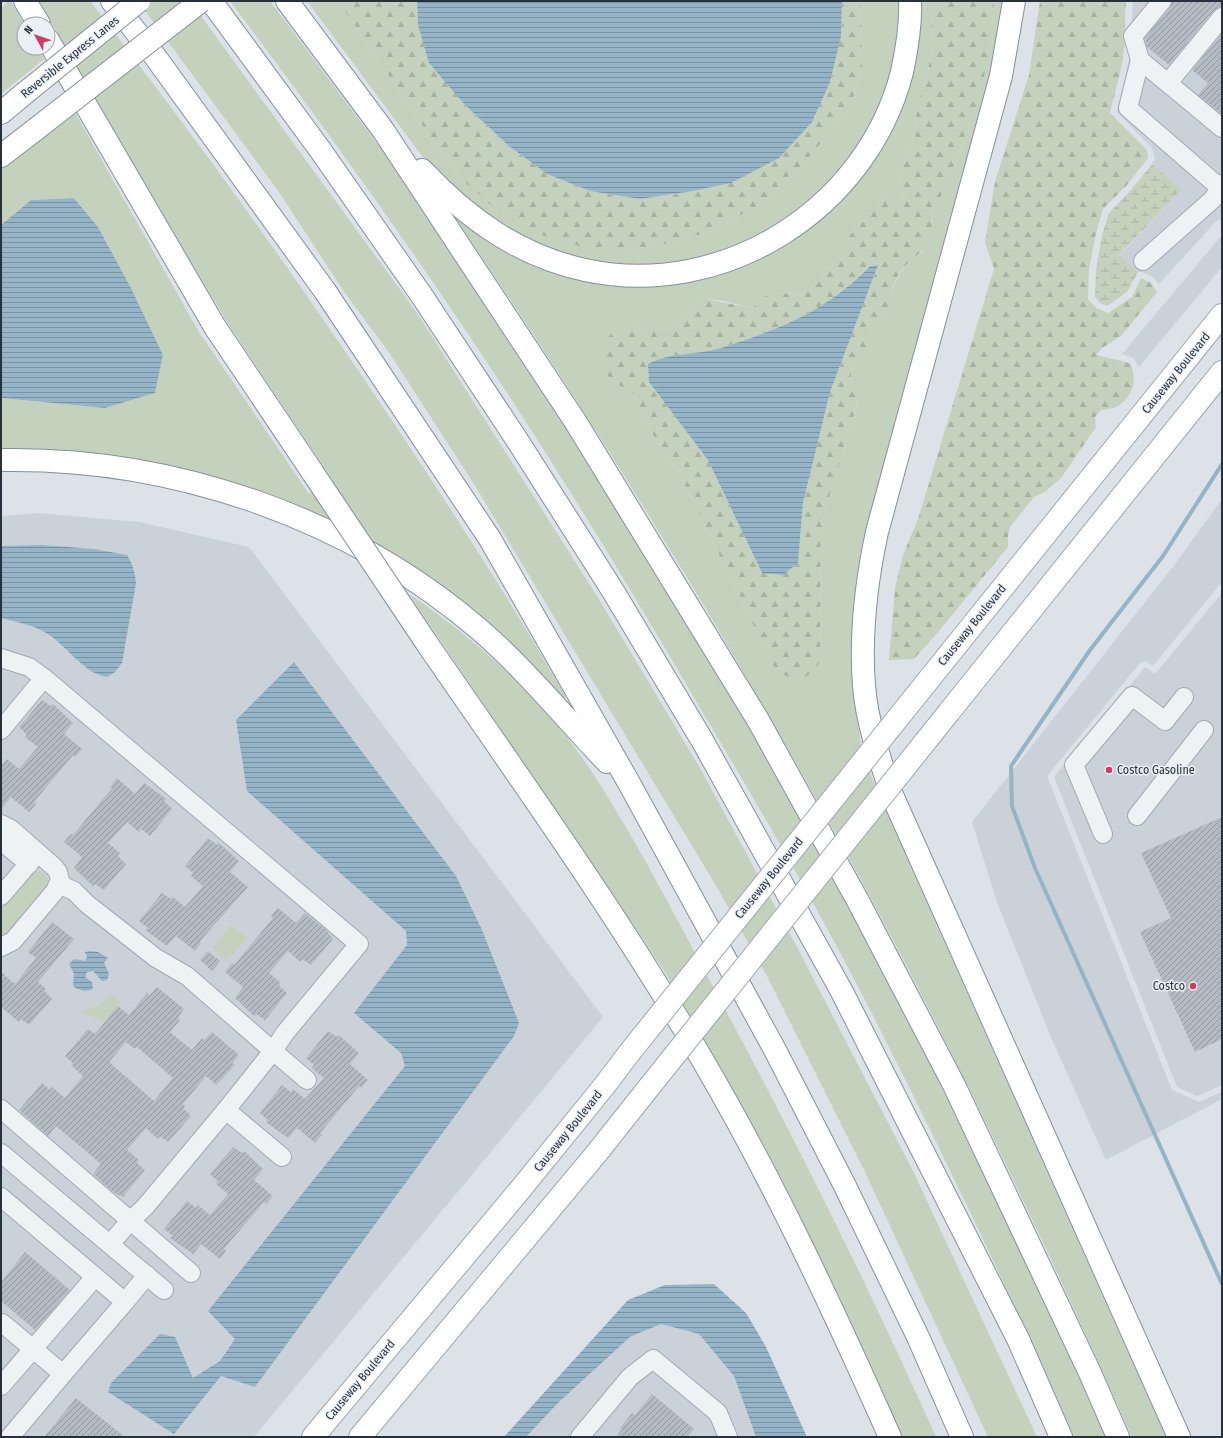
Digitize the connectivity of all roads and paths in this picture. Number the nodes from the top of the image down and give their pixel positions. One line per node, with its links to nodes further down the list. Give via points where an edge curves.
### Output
1 (25, 1): 10 (main road)
2 (112, 1): 29 (main road, via 325,291 490,538)
3 (139, 1): 15 (main road, Reversible Express Lanes, bridge)
4 (201, 1): 18 (main road, bridge)
5 (211, 1): 63 (main road, via 321,151 426,302 604,577 702,740 841,990 1018,1339)
6 (287, 1): 17 (main road)
7 (910, 1): 17 (main road, via 910,32 898,87 887,115 860,162 829,199 812,214 766,244 712,266 650,276 617,275 585,270 531,253 505,240 461,208 443,193)
8 (1014, 1): 65 (main road, via 1001,76 876,532 866,593 864,687 870,723 892,795)
9 (1162, 1): 13 (lane, via 1133,36)
10 (34, 16)
11 (1222, 17): 14 (lane)
12 (56, 54): 61 (main road, bridge, via 215,327 636,951 701,1057 741,1128 808,1261)
13 (1140, 60): 14 (lane); 19 (lane, via 1128,108)
14 (1168, 83): 16 (lane)
15 (1, 113)
16 (1222, 128)
17 (383, 130): 64 (main road, via 575,421 758,720 858,901 954,1085)
18 (1, 156)
19 (1219, 194): 20 (lane)
20 (1143, 261)
21 (1222, 315): 58 (main road, Causeway Boulevard, bridge, via 605,1085)
22 (1222, 372): 59 (main road, bridge, via 596,1154)
23 (1, 460): 29 (main road, via 66,461 157,473 203,484 248,499 337,536 425,588 480,630 527,675)
24 (1, 658): 25 (lane, via 29,667)
25 (44, 678): 27 (lane); 38 (lane, via 359,944 284,1033)
26 (1184, 696): 32 (lane, via 1165,721 1132,696 1074,765)
27 (1, 730)
28 (1204, 730): 30 (lane)
29 (629, 783): 62 (main road, via 771,1043 845,1186 918,1337)
30 (1137, 816)
31 (1, 824): 34 (lane, via 11,829)
32 (1103, 834)
33 (1, 841): 34 (lane)
34 (33, 858): 35 (lane, via 56,869); 36 (lane)
35 (59, 884): 37 (lane, via 13,941); 38 (lane, via 74,891 151,954 187,976)
36 (1, 896)
37 (1, 947)
38 (273, 1051): 39 (lane); 41 (lane)
39 (307, 1080)
40 (1, 1109): 45 (lane)
41 (226, 1110): 43 (lane); 45 (lane, via 145,1207)
42 (1, 1153): 46 (lane)
43 (282, 1157)
44 (1, 1197): 49 (lane)
45 (131, 1220): 46 (lane); 47 (lane)
46 (110, 1244): 48 (lane)
47 (191, 1273)
48 (147, 1275): 50 (lane); 51 (lane)
49 (95, 1277): 51 (lane); 53 (lane)
50 (164, 1290)
51 (125, 1302): 54 (lane)
52 (1, 1323): 53 (lane)
53 (32, 1349): 54 (lane); 55 (lane)
54 (63, 1374): 57 (lane)
55 (1, 1386)
56 (724, 1434): 60 (lane, via 718,1413 653,1359 630,1377)
57 (10, 1437)
58 (313, 1437)
59 (360, 1437)
60 (580, 1437)
61 (890, 1437)
62 (962, 1437)
63 (1061, 1437)
64 (1118, 1437)
65 (1179, 1437)

